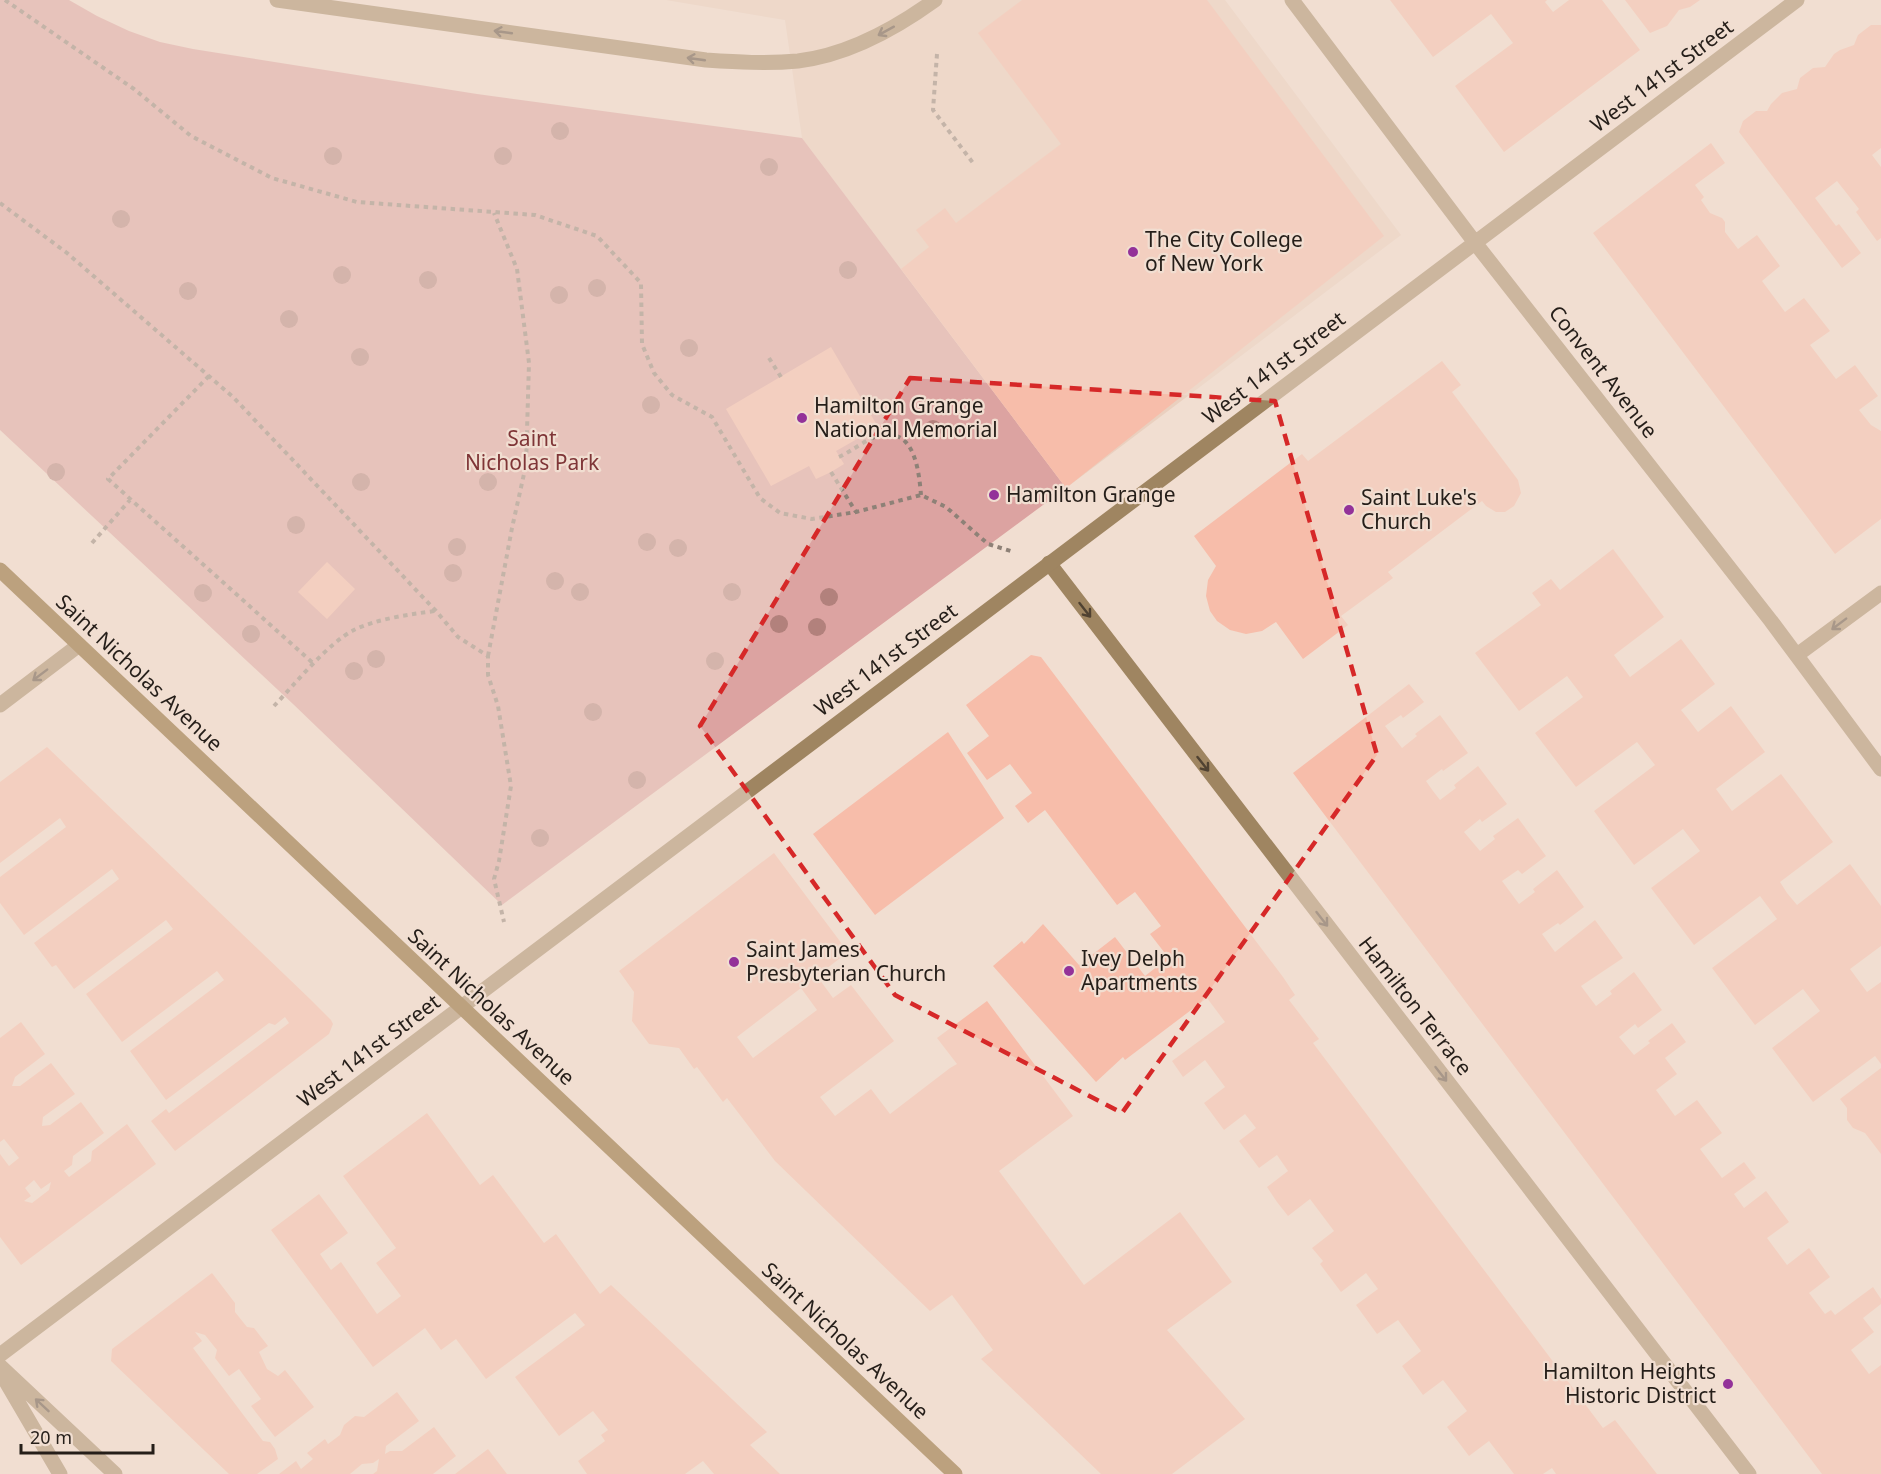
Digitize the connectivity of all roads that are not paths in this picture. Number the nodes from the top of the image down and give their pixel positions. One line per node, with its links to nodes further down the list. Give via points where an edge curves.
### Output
1 (277, 0): 2 (street, one-way to 1, via 854,46 817,58 764,63 706,60)
2 (935, 0)
3 (1292, 0): 5 (street, Convent Avenue)
4 (1797, 0): 5 (street, West 141st Street)
5 (1476, 244): 6 (street, West 141st Street); 10 (street, Convent Avenue)
6 (1049, 564): 13 (street, West 141st Street); 20 (street, Hamilton Terrace, one-way to 20)
7 (0, 570): 9 (main road, Saint Nicholas Avenue)
8 (1881, 593): 10 (street, one-way to 10)
9 (79, 645): 11 (street, one-way to 11); 13 (main road, Saint Nicholas Avenue)
10 (1797, 655): 12 (street, Convent Avenue)
11 (0, 705)
12 (1881, 769)
13 (462, 1008): 14 (street, West 141st Street); 19 (main road, Saint Nicholas Avenue)
14 (0, 1355)
15 (0, 1366): 18 (street, one-way to 15)
16 (0, 1371): 17 (street)
17 (60, 1474)
18 (115, 1474)
19 (955, 1474)
20 (1749, 1474)

